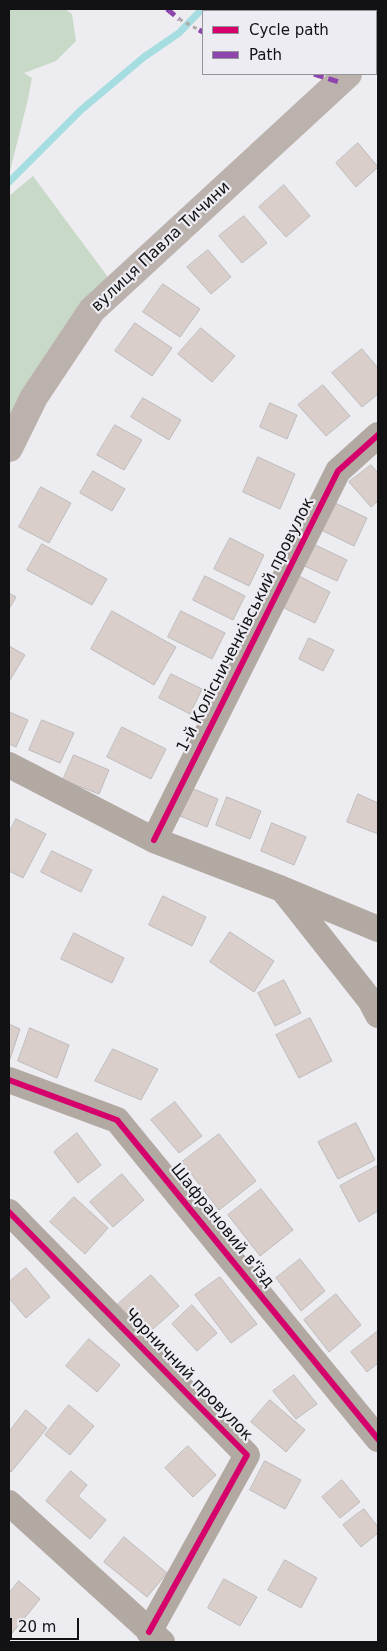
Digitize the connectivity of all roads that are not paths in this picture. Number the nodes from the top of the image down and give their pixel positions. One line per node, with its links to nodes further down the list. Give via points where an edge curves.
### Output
1 (347, 75): 3 (main road, вулиця Павла Тичини, via 92,310 34,397)
2 (378, 435): 5 (street, 1-й Колісниченківський провулок, via 338,471)
3 (9, 448)
4 (9, 765): 5 (street)
5 (154, 840): 6 (street)
6 (282, 889): 7 (street); 8 (street)
7 (378, 929)
8 (378, 1014)
9 (9, 1080): 11 (street, Шафрановий в'їзд, via 117,1120)
10 (9, 1212): 13 (street, Чорничний провулок, via 247,1455)
11 (378, 1439)
12 (9, 1503): 13 (street)
13 (156, 1637)

